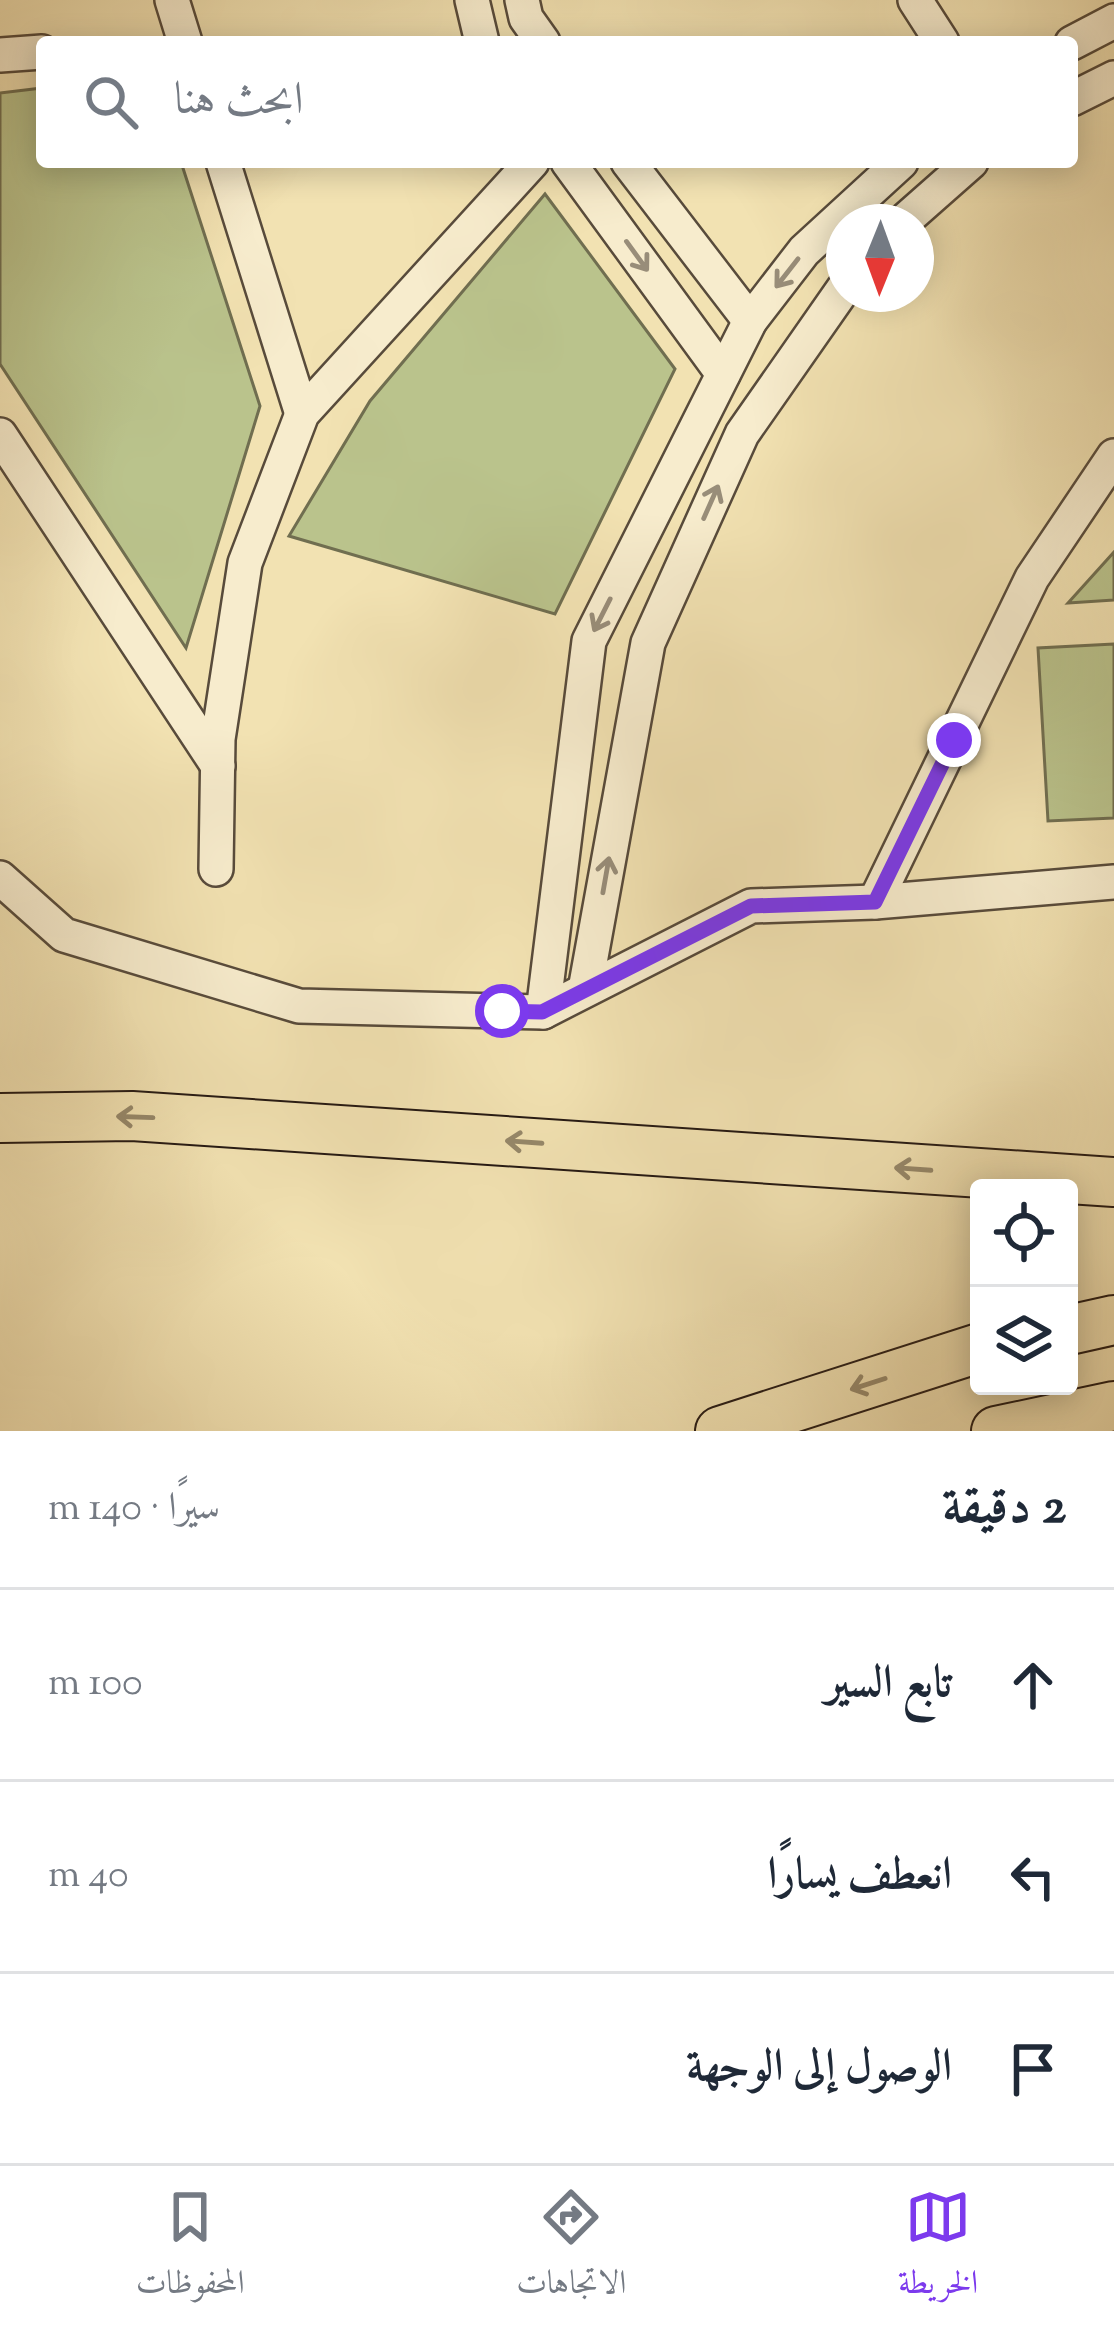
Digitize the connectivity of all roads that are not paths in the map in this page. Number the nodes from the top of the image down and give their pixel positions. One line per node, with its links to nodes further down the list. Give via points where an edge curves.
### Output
1 (172, 0): 6 (street)
2 (472, 0): 7 (street)
3 (521, 0): 8 (street)
4 (915, 0): 9 (street)
5 (1114, 21): 10 (street)
6 (176, 36)
7 (481, 36)
8 (538, 36)
9 (938, 36)
10 (1078, 40)
11 (36, 53): 12 (street)
12 (0, 56)
13 (1114, 79): 14 (street)
14 (1078, 96)
15 (225, 168): 25 (street)
16 (527, 168): 25 (street)
17 (572, 168): 24 (street, one-way to 24)
18 (633, 168): 23 (street)
19 (894, 168): 23 (street, one-way to 23, via 804,251)
20 (964, 168): 21 (street)
21 (923, 204)
22 (827, 312): 33 (street, one-way to 22, via 648,643 742,434)
23 (750, 321): 24 (street)
24 (724, 374): 34 (street, one-way to 34, via 590,641)
25 (302, 414): 28 (street, via 245,563)
26 (0, 435): 28 (street)
27 (1114, 456): 32 (street, via 1032,578)
28 (218, 766): 29 (street)
29 (216, 869)
30 (0, 878): 34 (street, via 64,935 299,1006)
31 (1114, 882): 32 (street)
32 (875, 902): 33 (street, via 751,906)
33 (585, 990): 34 (street)
34 (542, 1012)
35 (0, 1118): 36 (highway, one-way to 35, via 132,1116)
36 (1114, 1182)
37 (1114, 1320): 38 (highway)
38 (1078, 1328)
39 (970, 1351): 41 (highway, one-way to 41)
40 (1114, 1406): 42 (highway)
41 (720, 1431)
42 (996, 1431)

